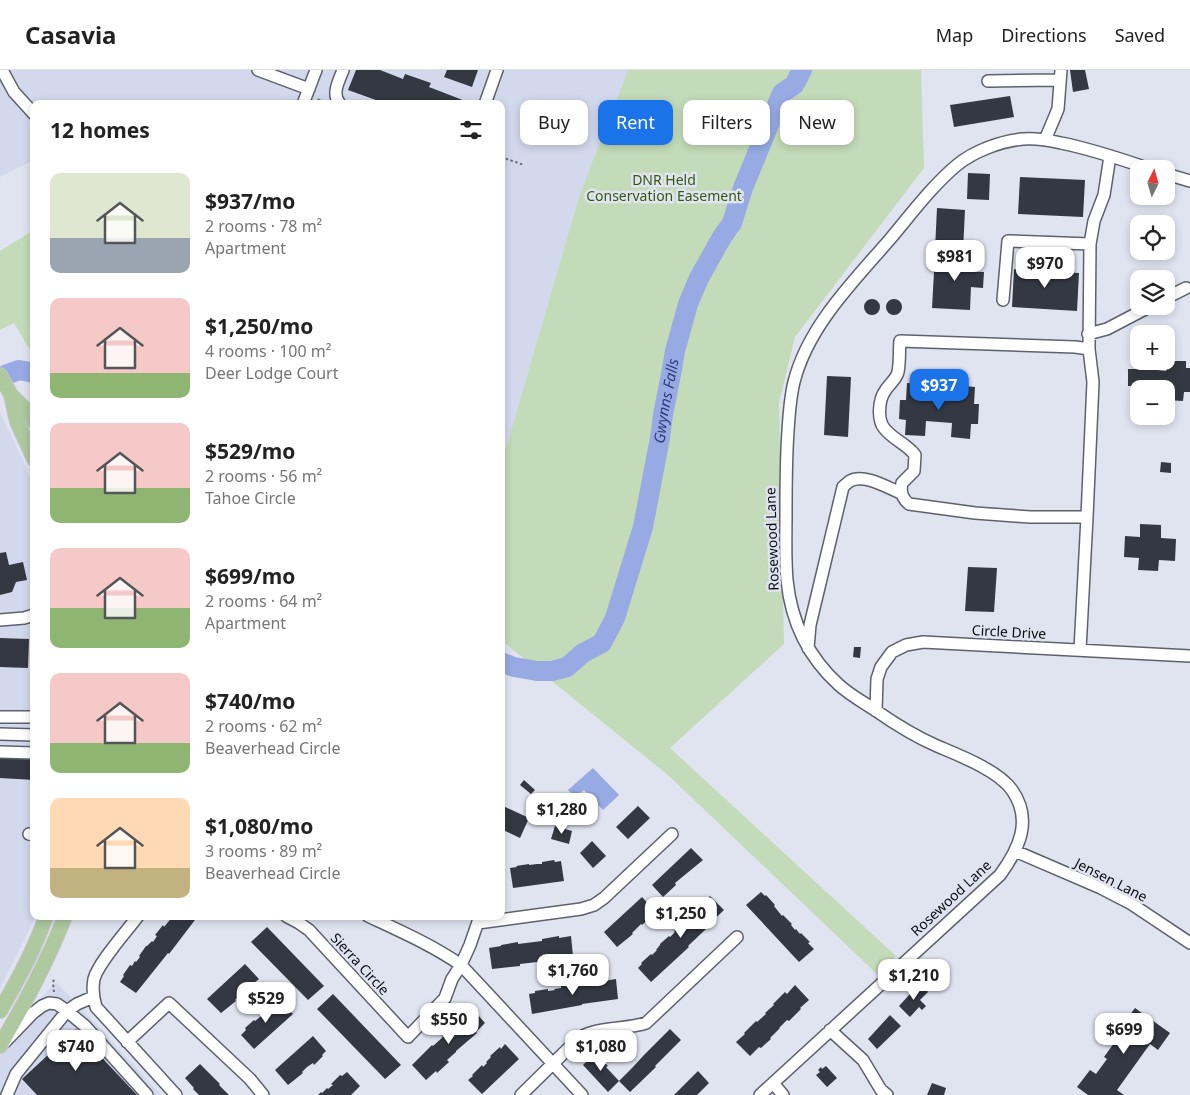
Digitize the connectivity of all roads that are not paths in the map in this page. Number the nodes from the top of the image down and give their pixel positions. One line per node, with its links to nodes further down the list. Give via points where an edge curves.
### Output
1 (2, 70): 11 (street, via 14,92)
2 (258, 70): 8 (street)
3 (316, 70): 8 (street)
4 (344, 70): 9 (street, via 335,95)
5 (497, 70): 10 (street)
6 (1060, 75): 7 (street); 12 (street, via 1058,109)
7 (988, 81)
8 (308, 97)
9 (337, 100)
10 (486, 100)
11 (30, 110)
12 (1046, 140): 13 (street, Rosewood Lane); 32 (street, Rosewood Lane, via 1000,143 958,164 926,196 826,316 800,362 793,383 788,423 786,578 790,604)
13 (1110, 156): 14 (street, Rosewood Lane); 17 (street, via 1104,195)
14 (1130, 162)
15 (1175, 177): 16 (street)
16 (1190, 181)
17 (1090, 244): 20 (street, via 1008,242); 22 (street)
18 (1186, 288): 19 (street)
19 (1175, 294)
20 (1003, 300)
21 (1134, 315): 22 (street, via 1107,329)
22 (1088, 334): 23 (street)
23 (1089, 349): 28 (street, via 900,341 898,373 882,396 880,413 882,426 916,455 914,471 902,483); 29 (street, via 1093,382)
24 (0, 375): 25 (main road)
25 (11, 395): 26 (main road); 27 (main road, via 17,422)
26 (30, 414)
27 (30, 450)
28 (901, 493): 29 (street, via 909,504 975,513); 32 (street, via 864,479 850,481 843,487 810,625)
29 (1087, 517): 33 (street)
30 (30, 617): 31 (street)
31 (0, 620)
32 (808, 649): 35 (street, Rosewood Lane, via 841,687)
33 (1080, 650): 34 (street, Circle Drive); 35 (street, Circle Drive, via 923,642 906,645 892,652 881,667 877,679)
34 (1190, 656)
35 (876, 711): 43 (street, Rosewood Lane, via 923,740 965,758 1005,782 1022,813 1021,838)
36 (0, 717): 37 (street)
37 (30, 717)
38 (0, 734): 39 (street)
39 (30, 735)
40 (0, 752): 41 (street)
41 (30, 753)
42 (672, 834): 44 (street, via 594,905)
43 (1015, 851): 52 (street, Jensen Lane, via 1101,888); 57 (street, Rosewood Lane, via 1000,874)
44 (505, 917)
45 (45, 920): 55 (main road)
46 (63, 920): 59 (main road, via 33,987)
47 (135, 920): 54 (street, via 100,965 94,977)
48 (294, 920): 53 (street, Sierra Circle, via 309,930 408,1037 445,998)
49 (376, 920): 53 (street)
50 (479, 920): 53 (street)
51 (737, 937): 60 (street, via 646,1023 587,1033)
52 (1190, 943)
53 (461, 965): 60 (street)
54 (93, 997): 56 (street); 58 (street, via 96,1007)
55 (0, 1011)
56 (67, 1011): 59 (street, via 57,1004 42,1006); 62 (street, via 16,1074); 63 (street, via 85,1026)
57 (830, 1030): 61 (street, Rosewood Lane); 70 (street, via 863,1060)
58 (127, 1042): 64 (street); 65 (street, via 169,1003)
59 (0, 1046)
60 (553, 1064): 66 (street); 67 (street)
61 (773, 1083): 68 (street, Rosewood Lane); 69 (street)
62 (7, 1095)
63 (147, 1095)
64 (176, 1095)
65 (263, 1095)
66 (522, 1095)
67 (582, 1095)
68 (760, 1095)
69 (784, 1095)
70 (887, 1095)

